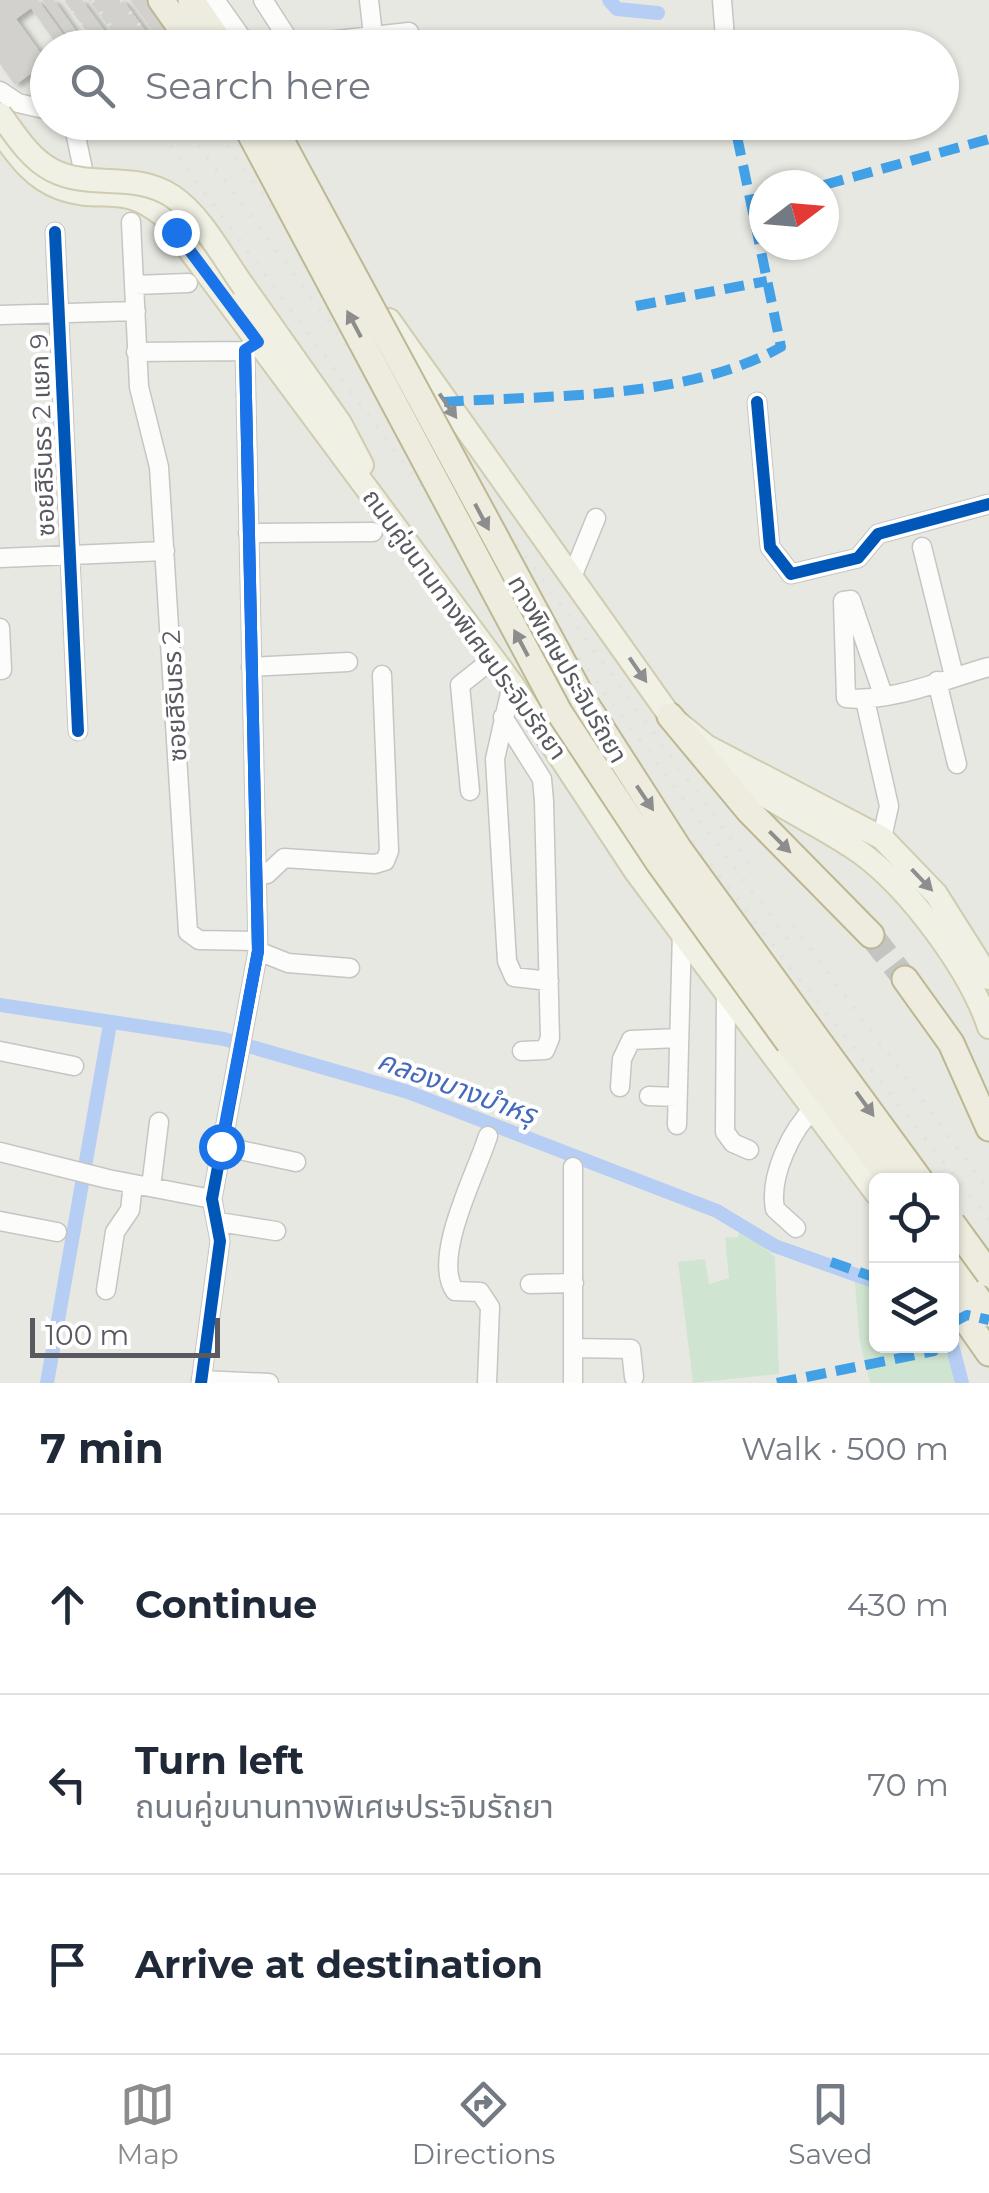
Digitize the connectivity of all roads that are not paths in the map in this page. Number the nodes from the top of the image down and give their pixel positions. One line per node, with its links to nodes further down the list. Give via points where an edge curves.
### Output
1 (161, 0): 8 (highway)
2 (170, 0): 9 (main road)
3 (190, 0): 10 (highway)
4 (215, 0): 11 (street)
5 (263, 0): 12 (street)
6 (368, 0): 13 (street)
7 (722, 0): 14 (street)
8 (182, 30)
9 (191, 30)
10 (211, 30)
11 (237, 30)
12 (289, 30)
13 (372, 30)
14 (724, 30)
15 (0, 92): 16 (street)
16 (30, 104)
17 (0, 114): 37 (main road, bridge, via 50,170 142,182 175,198 340,422)
18 (0, 132): 24 (main road)
19 (77, 140): 23 (street)
20 (254, 140): 93 (highway, ทางพิเศษประจิมรัถยา, one-way to 20, bridge, via 658,862 559,712)
21 (268, 140): 45 (main road, one-way to 45, via 444,402)
22 (281, 140): 94 (highway, ทางพิเศษประจิมรัถยา, one-way to 94, bridge, via 531,607 624,766)
23 (78, 146): 24 (street, via 57,171); 25 (street, via 84,179)
24 (34, 174): 25 (main road, ถนนคู่ขนานทางพิเศษประจิมรัถยา, via 62,189)
25 (95, 192): 33 (main road, ถนนคู่ขนานทางพิเศษประจิมรัถยา, via 134,196 164,217)
26 (131, 222): 29 (street)
27 (55, 232): 31 (street, ซอยสิรินธร 2 แยก 9)
28 (188, 283): 29 (street)
29 (134, 285): 30 (street)
30 (136, 310): 31 (street); 34 (street)
31 (59, 314): 32 (street); 43 (street, ซอยสิรินธร 2 แยก 9)
32 (0, 315)
33 (251, 346): 34 (street); 37 (main road, ถนนคู่ขนานทางพิเศษประจิมรัถยา); 40 (street)
34 (136, 352): 42 (street, via 156,448)
35 (757, 402): 36 (street, via 770,547 791,574 858,558 878,534)
36 (989, 504)
37 (382, 509): 47 (main road, ถนนคู่ขนานทางพิเศษประจิมรัถยา)
38 (596, 518): 45 (street)
39 (373, 532): 40 (street)
40 (248, 534): 49 (street)
41 (922, 547): 53 (street)
42 (165, 551): 43 (street); 68 (street, ซอยสิรินธร 2, via 188,932 199,940)
43 (69, 555): 44 (street); 58 (street, ซอยสิรินธร 2 แยก 9)
44 (0, 558)
45 (572, 577): 56 (main road, one-way to 56)
46 (0, 628): 51 (street)
47 (494, 658): 54 (main road, ถนนคู่ขนานทางพิเศษประจิมรัถยา); 62 (street, via 460,685)
48 (348, 662): 49 (street)
49 (251, 667): 64 (street)
50 (989, 667): 53 (street)
51 (2, 670)
52 (382, 675): 64 (street, via 385,861 284,858)
53 (946, 678): 55 (street); 61 (street)
54 (512, 684): 57 (street); 60 (main road, ถนนคู่ขนานทางพิเศษประจิมรัถยา)
55 (874, 698): 55 (street, via 851,600 843,600 846,698); 63 (street, via 889,806)
56 (670, 716): 59 (main road); 66 (highway, one-way to 66, via 749,811)
57 (503, 717): 72 (street, via 542,779); 72 (street, via 494,759 508,968 521,979)
58 (78, 731)
59 (706, 746): 63 (main road); 74 (main road, via 765,799 863,854 906,895 971,987)
60 (556, 747): 65 (main road, ถนนคู่ขนานทางพิเศษประจิมรัถยา); 92 (main road, bridge, via 644,854)
61 (957, 764)
62 (470, 791)
63 (882, 838): 67 (main road, one-way to 67)
64 (257, 875): 68 (street)
65 (682, 932): 73 (main road, ถนนคู่ขนานทางพิเศษประจิมรัถยา); 75 (street)
66 (871, 935)
67 (980, 944): 71 (main road)
68 (258, 946): 69 (street, via 288,962); 87 (street)
69 (350, 968)
70 (905, 978): 85 (highway, via 951,1042)
71 (989, 978)
72 (549, 980): 77 (street, via 548,1046)
73 (726, 990): 82 (main road, ถนนคู่ขนานทางพิเศษประจิมรัถยา); 88 (street, via 725,1132)
74 (989, 1027)
75 (679, 1038): 79 (street, via 631,1040); 81 (street)
76 (0, 1051): 78 (street)
77 (522, 1051)
78 (74, 1066)
79 (620, 1087)
80 (648, 1096): 81 (street)
81 (677, 1097): 84 (street)
82 (815, 1107): 95 (main road, ถนนคู่ขนานทางพิเศษประจิมรัถยา); 100 (street, via 793,1134 774,1184 774,1210)
83 (159, 1122): 96 (street)
84 (676, 1126)
85 (989, 1128)
86 (488, 1136): 118 (street, via 454,1222 450,1282 455,1291 480,1292 490,1307)
87 (221, 1146): 90 (street); 97 (street)
88 (749, 1150)
89 (0, 1152): 96 (street)
90 (296, 1162)
91 (573, 1167): 107 (street)
92 (878, 1173)
93 (886, 1173)
94 (915, 1173)
95 (869, 1183)
96 (142, 1186): 97 (street); 110 (street, via 115,1232)
97 (212, 1199): 99 (street)
98 (0, 1221): 102 (street)
99 (219, 1222): 101 (street); 116 (street)
100 (796, 1228)
101 (276, 1231)
102 (58, 1232)
103 (959, 1233): 106 (highway, bridge)
104 (989, 1246): 105 (main road)
105 (959, 1254)
106 (989, 1274)
107 (574, 1283): 108 (street); 113 (street)
108 (530, 1284)
109 (959, 1288): 112 (highway)
110 (106, 1290)
111 (959, 1294): 114 (highway)
112 (988, 1317)
113 (575, 1348): 115 (street, via 630,1349); 119 (street)
114 (989, 1354)
115 (634, 1377)
116 (201, 1381): 117 (street)
117 (269, 1383)
118 (487, 1383)
119 (574, 1383)

